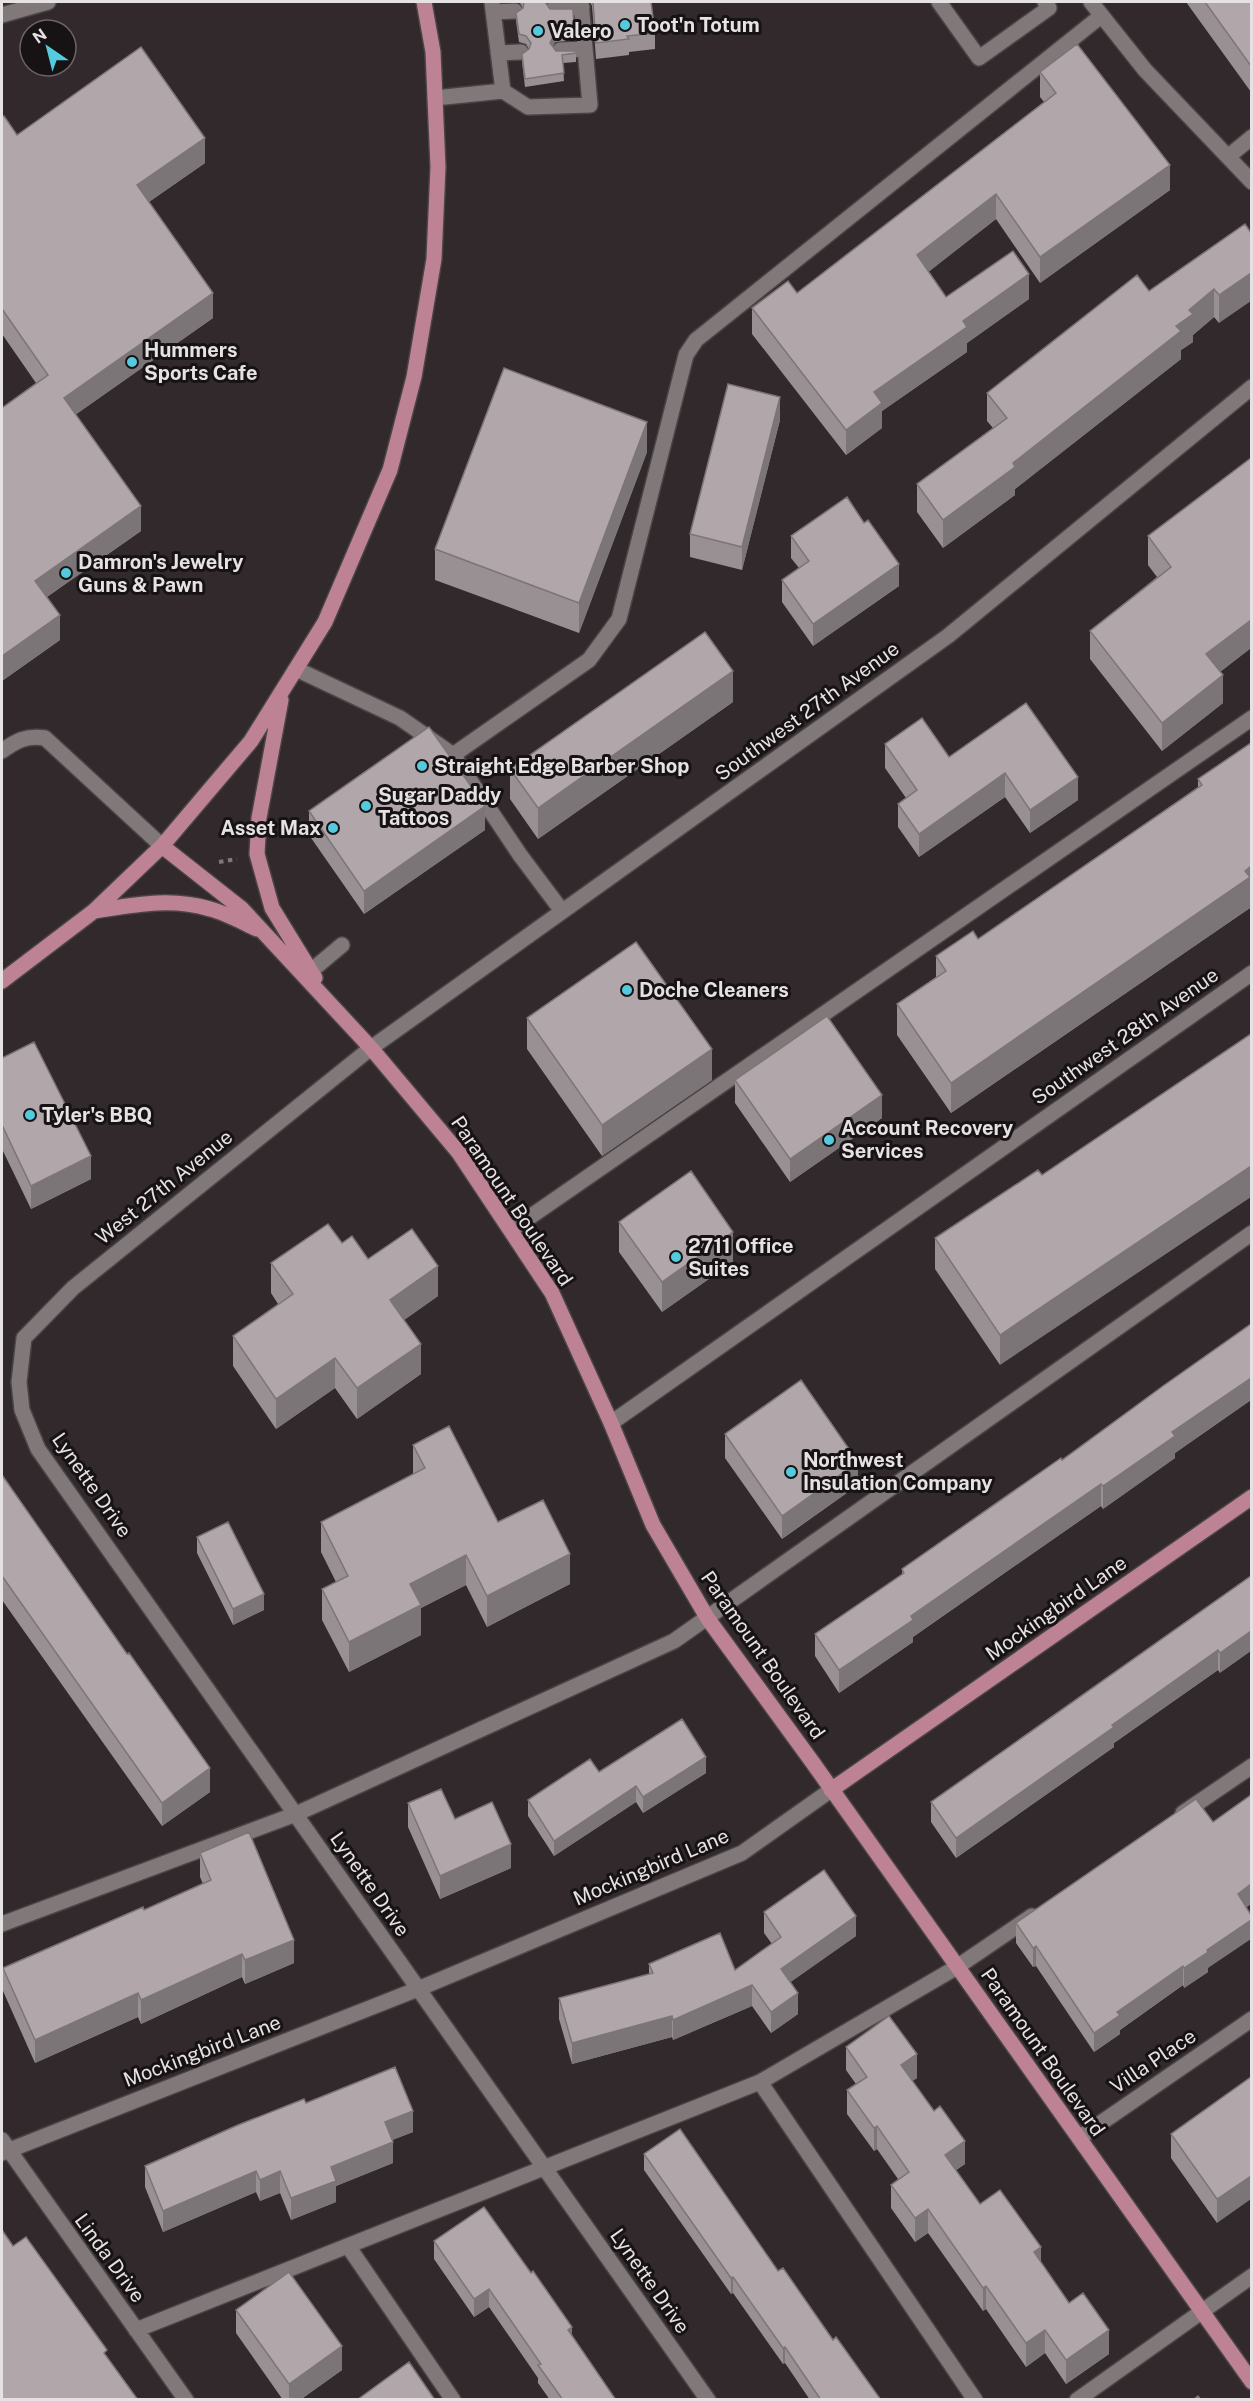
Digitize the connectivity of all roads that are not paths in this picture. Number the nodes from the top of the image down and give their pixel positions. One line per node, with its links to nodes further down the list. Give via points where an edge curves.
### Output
1 (48, 2): 6 (street)
2 (424, 2): 18 (main road, via 433,52)
3 (939, 2): 4 (street, via 979,58 1049,8)
4 (1045, 2)
5 (1092, 2): 12 (street)
6 (30, 4): 11 (street)
7 (581, 4): 9 (street); 13 (street)
8 (493, 7): 10 (street); 16 (street)
9 (554, 8)
10 (515, 11)
11 (2, 15)
12 (1101, 16): 20 (street, via 1145,70); 27 (street, via 696,340 686,355 619,619 589,660)
13 (585, 49): 14 (street); 17 (street, via 590,105 528,107)
14 (560, 50)
15 (521, 52): 16 (street)
16 (498, 53): 17 (street)
17 (503, 91): 18 (street)
18 (435, 98): 23 (main road, via 438,167 434,260 414,377 390,470 326,622)
19 (1251, 137): 20 (street)
20 (1228, 156): 21 (street)
21 (1251, 182)
22 (1251, 387): 30 (street, Southwest 27th Avenue, via 948,636)
23 (296, 669): 24 (main road); 27 (street, via 400,718)
24 (283, 690): 28 (main road, via 250,741); 33 (main road, via 259,818 257,854 272,908)
25 (1251, 718): 37 (street)
26 (2, 752): 28 (street, Paramount Boulevard, via 19,739 45,738)
27 (453, 755): 30 (street)
28 (162, 846): 29 (main road); 31 (main road, Paramount Boulevard, via 242,909)
29 (94, 912): 31 (main road, via 152,902 179,904 209,909); 35 (main road)
30 (562, 912): 36 (street, Southwest 27th Avenue)
31 (262, 931): 33 (main road, Paramount Boulevard)
32 (342, 945): 33 (street)
33 (308, 973): 36 (main road, Paramount Boulevard)
34 (1251, 973): 40 (street, Southwest 28th Avenue)
35 (2, 981)
36 (371, 1048): 37 (main road, Paramount Boulevard, via 459,1153); 39 (street, West 27th Avenue, via 72,1288 24,1338)
37 (511, 1230): 40 (main road, Paramount Boulevard, via 552,1293)
38 (1251, 1233): 42 (street)
39 (19, 1382): 45 (street, Lynette Drive, via 22,1410 38,1449)
40 (611, 1423): 42 (main road, Paramount Boulevard, via 653,1525)
41 (1251, 1497): 44 (main road, Mockingbird Lane)
42 (708, 1619): 44 (main road, Paramount Boulevard); 45 (street, via 674,1641)
43 (1251, 1766): 46 (street)
44 (831, 1790): 49 (main road, Paramount Boulevard); 50 (street, Mockingbird Lane, via 742,1852)
45 (296, 1814): 48 (street); 50 (street, Lynette Drive)
46 (1173, 1820)
47 (1046, 1907): 49 (street)
48 (2, 1924)
49 (957, 1967): 52 (street); 53 (main road, Paramount Boulevard)
50 (418, 1989): 54 (street, Mockingbird Lane); 55 (street, Lynette Drive)
51 (1251, 2019): 53 (street, Villa Place)
52 (760, 2082): 55 (street); 64 (street)
53 (1079, 2138): 58 (main road, Paramount Boulevard)
54 (4, 2148): 59 (street, Linda Drive)
55 (544, 2168): 56 (street); 63 (street, Lynette Drive)
56 (348, 2246): 59 (street); 62 (street)
57 (1251, 2276): 58 (street)
58 (1202, 2311): 60 (main road, Paramount Boulevard); 65 (street)
59 (136, 2330): 61 (street, Linda Drive)
60 (1251, 2382)
61 (186, 2400)
62 (453, 2400)
63 (708, 2400)
64 (975, 2400)
65 (1077, 2400)

